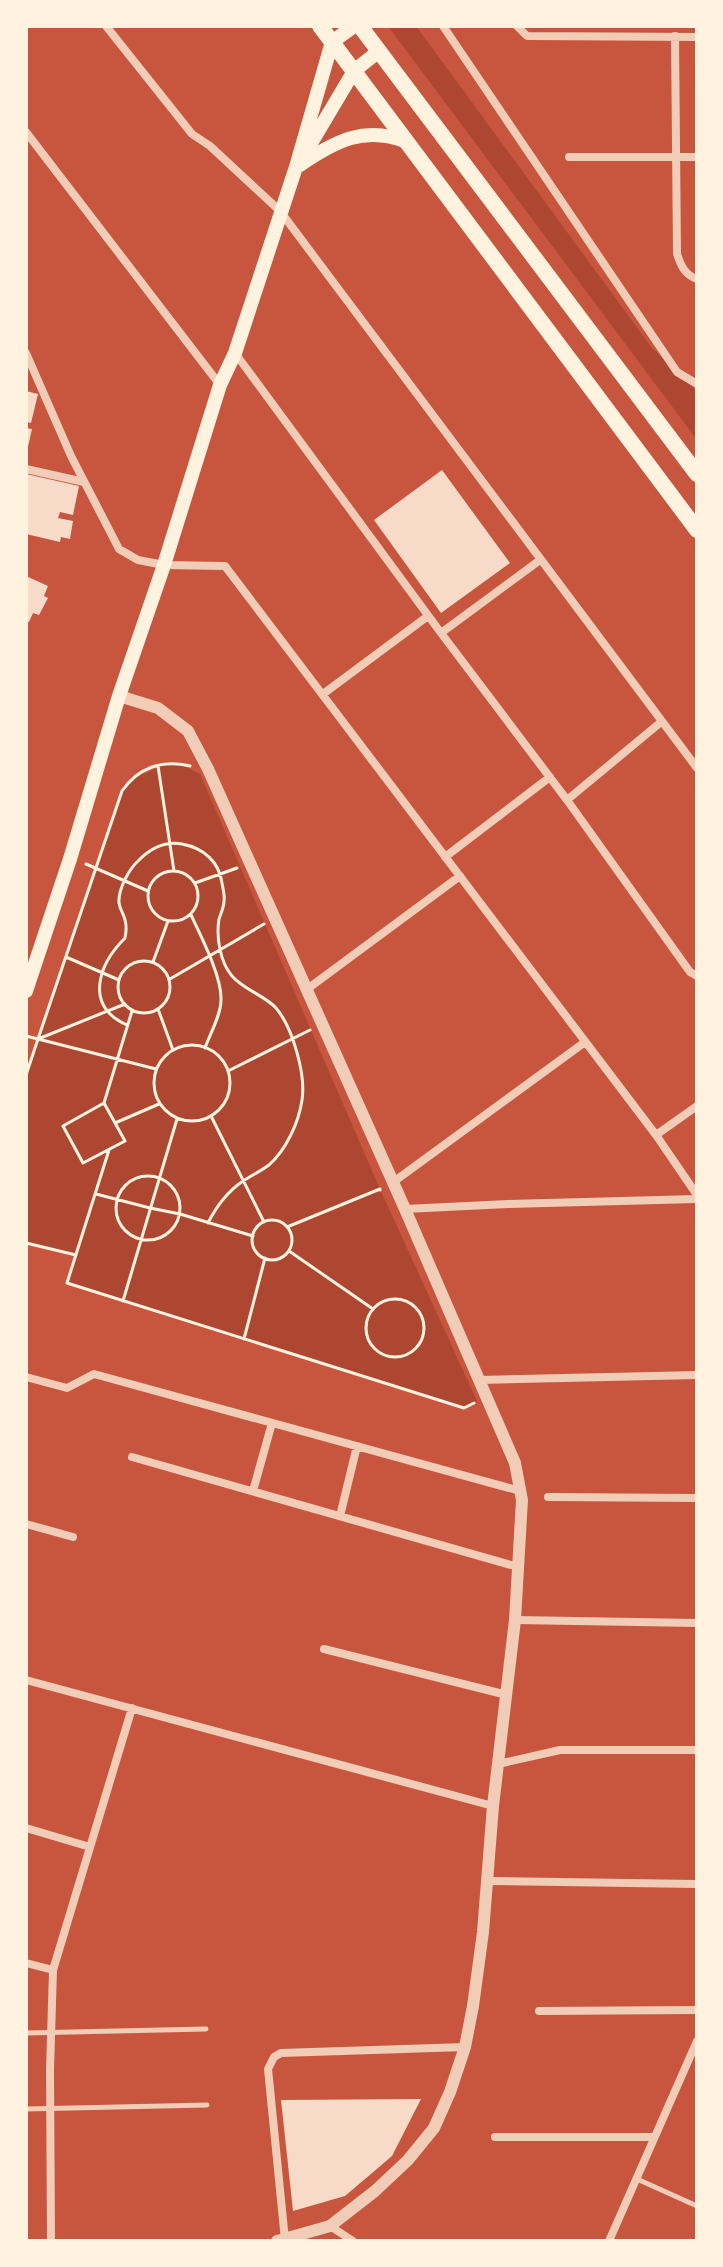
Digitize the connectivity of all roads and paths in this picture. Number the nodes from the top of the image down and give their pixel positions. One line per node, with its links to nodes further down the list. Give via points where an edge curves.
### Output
1 (106, 26): 18 (street, via 192,134)
2 (320, 26): 9 (main road)
3 (354, 26): 9 (main road)
4 (360, 26): 10 (main road)
5 (443, 26): 22 (street, via 677,372)
6 (517, 26): 7 (street, via 527,36)
7 (675, 36): 8 (street); 15 (street)
8 (697, 37)
9 (332, 42): 11 (main road); 17 (main road)
10 (379, 51): 11 (main road); 25 (main road)
11 (354, 71): 13 (main road); 17 (main road)
12 (26, 132): 23 (street)
13 (407, 142): 17 (main road, via 369,134 324,148); 27 (main road)
14 (569, 157): 15 (street)
15 (677, 157): 16 (street); 19 (street, via 677,254 683,269)
16 (697, 157)
17 (296, 167): 18 (main road)
18 (280, 211): 21 (main road); 28 (street)
19 (697, 279)
20 (26, 353): 26 (street)
21 (235, 353): 23 (main road); 30 (street)
22 (697, 384)
23 (220, 385): 29 (main road)
24 (26, 469): 26 (street)
25 (697, 474)
26 (84, 482): 29 (street, via 119,549)
27 (697, 530)
28 (540, 560): 31 (street); 34 (street)
29 (164, 565): 32 (street, via 225,566); 33 (main road)
30 (428, 616): 31 (street); 32 (street)
31 (441, 633): 38 (street)
32 (323, 694): 41 (street)
33 (119, 696): 42 (main road); 43 (street, via 158,708 188,731)
34 (661, 722): 37 (street); 39 (street)
35 (158, 766): 36 (path); 40 (path); 44 (path, via 131,779 122,791)
36 (197, 768)
37 (697, 768)
38 (550, 777): 39 (street); 41 (street)
39 (567, 800): 59 (street)
40 (170, 843): 45 (path); 46 (path, via 208,855); 48 (path, via 144,855)
41 (445, 857): 47 (street)
42 (70, 859): 44 (path); 63 (main road)
43 (250, 863): 46 (path); 52 (street)
44 (96, 867): 48 (path); 56 (path)
45 (174, 871): 49 (path); 50 (path, via 157,876)
46 (221, 874): 49 (path); 54 (path, via 225,899)
47 (460, 876): 62 (street); 72 (street)
48 (125, 881): 50 (path); 58 (path, via 119,894 125,938)
49 (195, 883): 51 (path, via 198,901)
50 (148, 891): 53 (path, via 150,907)
51 (191, 915): 53 (path); 55 (path)
52 (274, 919): 54 (path); 62 (street)
53 (168, 921): 57 (path)
54 (220, 950): 55 (path); 71 (path, via 230,974 276,1008)
55 (210, 956): 61 (path); 73 (path, via 221,1003)
56 (66, 957): 58 (path); 70 (path)
57 (153, 962): 60 (path, via 128,966); 61 (path)
58 (102, 972): 60 (path); 67 (path, via 100,997 110,1014)
59 (697, 976)
60 (119, 980): 64 (path)
61 (169, 980): 65 (path, via 169,997)
62 (306, 990): 88 (street)
63 (26, 991)
64 (125, 1004): 66 (path); 70 (path)
65 (158, 1009): 66 (path); 74 (path)
66 (132, 1010): 67 (path)
67 (127, 1025): 78 (path)
68 (312, 1029): 71 (path)
69 (26, 1036): 70 (path)
70 (38, 1039): 75 (path); 77 (path)
71 (292, 1039): 76 (path); 87 (path, via 303,1084 298,1116 270,1163)
72 (585, 1042): 84 (street); 88 (street)
73 (205, 1048): 74 (path); 76 (path)
74 (173, 1050): 75 (path)
75 (156, 1069): 79 (path)
76 (228, 1071): 81 (path, via 227,1097)
77 (26, 1075)
78 (104, 1103): 83 (path); 85 (path, via 63,1126 83,1163)
79 (159, 1104): 82 (path); 83 (path)
80 (697, 1106): 84 (street)
81 (211, 1116): 82 (path); 87 (path)
82 (177, 1119): 86 (path)
83 (115, 1123): 85 (path, via 125,1141)
84 (656, 1135): 90 (street)
85 (109, 1150): 89 (path)
86 (161, 1178): 91 (path, via 129,1182); 92 (path); 94 (path, via 177,1193)
87 (244, 1181): 95 (path); 96 (path, via 229,1192)
88 (392, 1183): 93 (street); 97 (path)
89 (96, 1194): 91 (path); 102 (path)
90 (697, 1197): 93 (street)
91 (117, 1201): 92 (path); 99 (path, via 125,1229)
92 (150, 1208): 94 (path); 99 (path)
93 (405, 1209): 109 (street)
94 (180, 1214): 96 (path); 99 (path, via 162,1237)
95 (264, 1222): 97 (path); 98 (path)
96 (208, 1223): 98 (path)
97 (287, 1227): 101 (path, via 292,1238)
98 (253, 1236): 103 (path, via 255,1249)
99 (142, 1239): 104 (path)
100 (26, 1243): 102 (path)
101 (289, 1251): 103 (path, via 278,1259); 105 (path)
102 (76, 1255): 104 (path, via 67,1283)
103 (265, 1258): 106 (path)
104 (123, 1301): 106 (path)
105 (373, 1309): 105 (path, via 367,1337 378,1353 398,1357 416,1349 424,1323 415,1307 389,1300)
106 (244, 1339): 110 (path, via 464,1408)
107 (697, 1375): 109 (street)
108 (26, 1377): 111 (street, via 67,1388 94,1374)
109 (479, 1380): 115 (street, via 515,1463)
110 (477, 1401)
111 (272, 1423): 112 (street); 114 (street)
112 (357, 1446): 115 (street); 118 (street)
113 (132, 1457): 114 (street)
114 (253, 1491): 118 (street)
115 (520, 1491): 121 (street)
116 (548, 1497): 117 (street)
117 (697, 1498)
118 (340, 1516): 121 (street)
119 (26, 1524): 120 (street)
120 (73, 1537)
121 (518, 1567): 122 (street)
122 (515, 1620): 123 (street); 126 (street)
123 (697, 1623)
124 (324, 1649): 126 (street)
125 (26, 1680): 127 (street)
126 (507, 1695): 129 (street)
127 (132, 1708): 130 (street); 132 (street)
128 (697, 1750): 129 (street, via 560,1750)
129 (498, 1764): 130 (street)
130 (493, 1806): 133 (street)
131 (26, 1828): 132 (street)
132 (90, 1847): 136 (street)
133 (487, 1881): 134 (street); 143 (street)
134 (697, 1884)
135 (26, 1963): 136 (street)
136 (53, 1970): 141 (street)
137 (697, 2010): 138 (street)
138 (539, 2011)
139 (206, 2029): 141 (lane)
140 (26, 2033): 141 (lane)
141 (50, 2033): 147 (street)
142 (697, 2041): 144 (street)
143 (465, 2047): 152 (street, via 434,2128 408,2160); 153 (street, via 274,2057 268,2069)
144 (692, 2063): 149 (street)
145 (207, 2105): 147 (lane)
146 (26, 2109): 147 (lane)
147 (50, 2110): 154 (street)
148 (495, 2137): 149 (street)
149 (654, 2137): 150 (street)
150 (636, 2178): 151 (lane); 157 (street)
151 (697, 2206)
152 (330, 2226): 153 (street); 156 (street)
153 (285, 2240): 155 (street)
154 (51, 2241)
155 (277, 2241)
156 (353, 2241)
157 (609, 2241)

